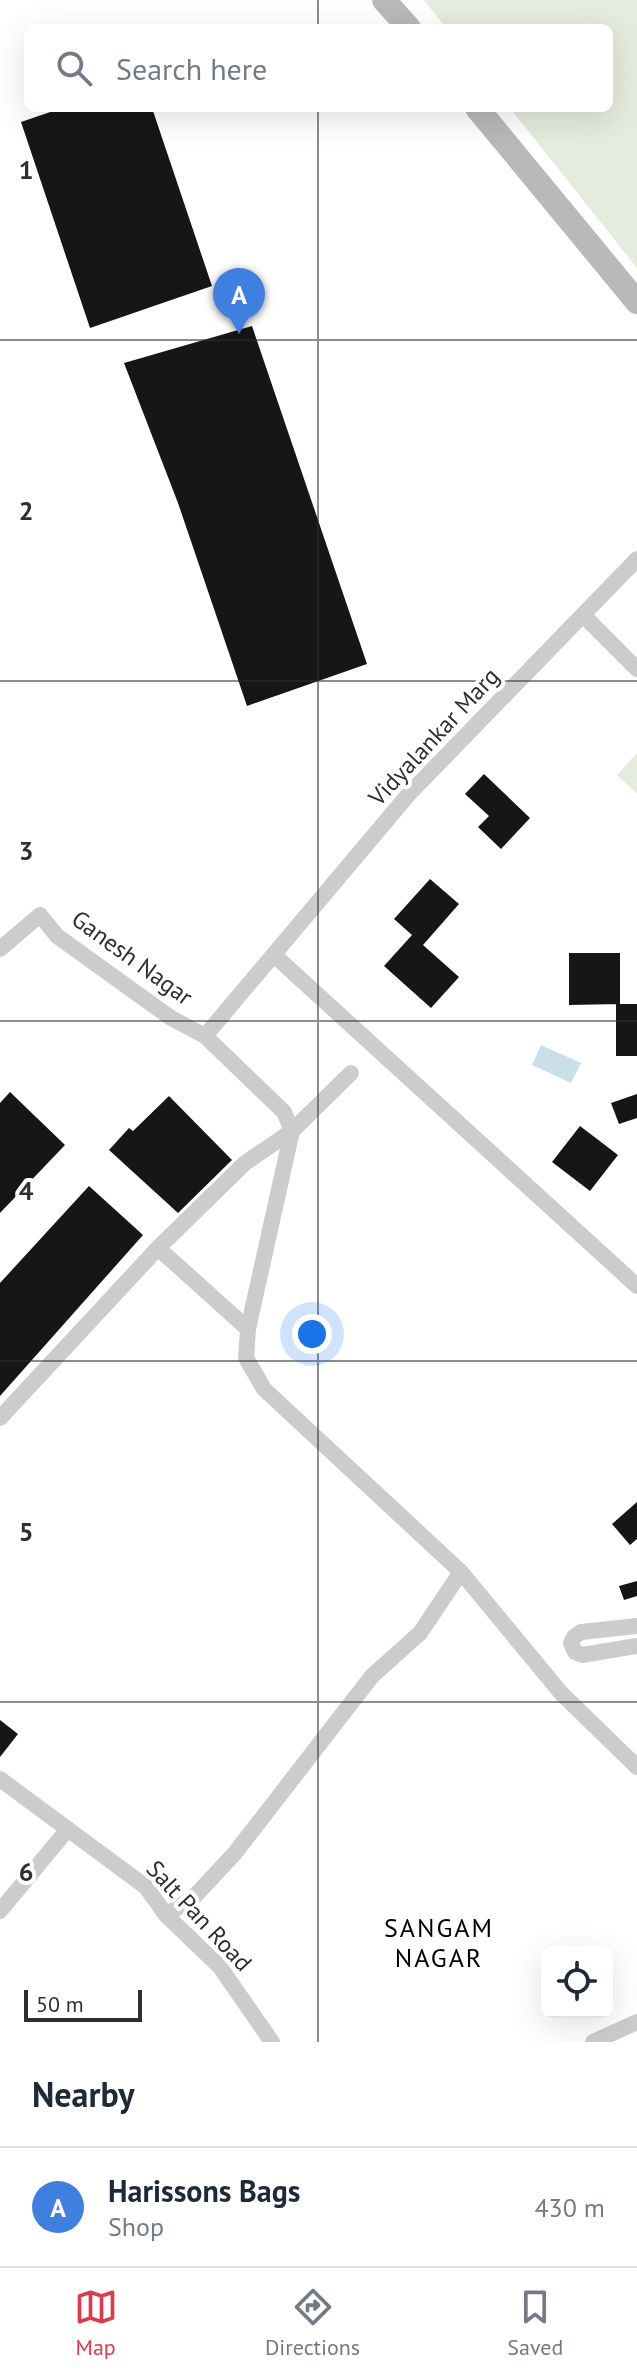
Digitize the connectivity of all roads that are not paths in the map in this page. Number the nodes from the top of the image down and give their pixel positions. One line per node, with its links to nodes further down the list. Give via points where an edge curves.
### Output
1 (384, 0): 2 (main road)
2 (405, 24)
3 (480, 112): 4 (main road)
4 (637, 302)
5 (637, 559): 6 (street, Vidyalankar Marg)
6 (583, 615): 7 (street); 9 (street, Vidyalankar Marg, via 408,795)
7 (637, 669)
8 (0, 949): 10 (street, Ganesh Nagar, via 40,915 57,936 171,1018)
9 (274, 955): 10 (street, Vidyalankar Marg); 14 (street)
10 (205, 1036): 12 (street, via 284,1112)
11 (351, 1073): 12 (street)
12 (292, 1131): 13 (street, via 245,1163); 15 (street)
13 (158, 1248): 15 (street); 16 (street)
14 (637, 1286)
15 (248, 1329): 17 (street, via 246,1358 264,1389)
16 (0, 1418)
17 (461, 1572): 20 (street, via 561,1693); 24 (street, via 420,1633 372,1676 235,1853 194,1897)
18 (637, 1626): 19 (street, via 581,1632 571,1643 582,1655)
19 (637, 1646)
20 (637, 1767)
21 (0, 1779): 22 (street, Salt Pan Road)
22 (68, 1829): 23 (street); 24 (street, Salt Pan Road, via 146,1887)
23 (0, 1911)
24 (166, 1915): 26 (street, Salt Pan Road, via 220,1967)
25 (637, 2022): 27 (street)
26 (272, 2042)
27 (593, 2042)

